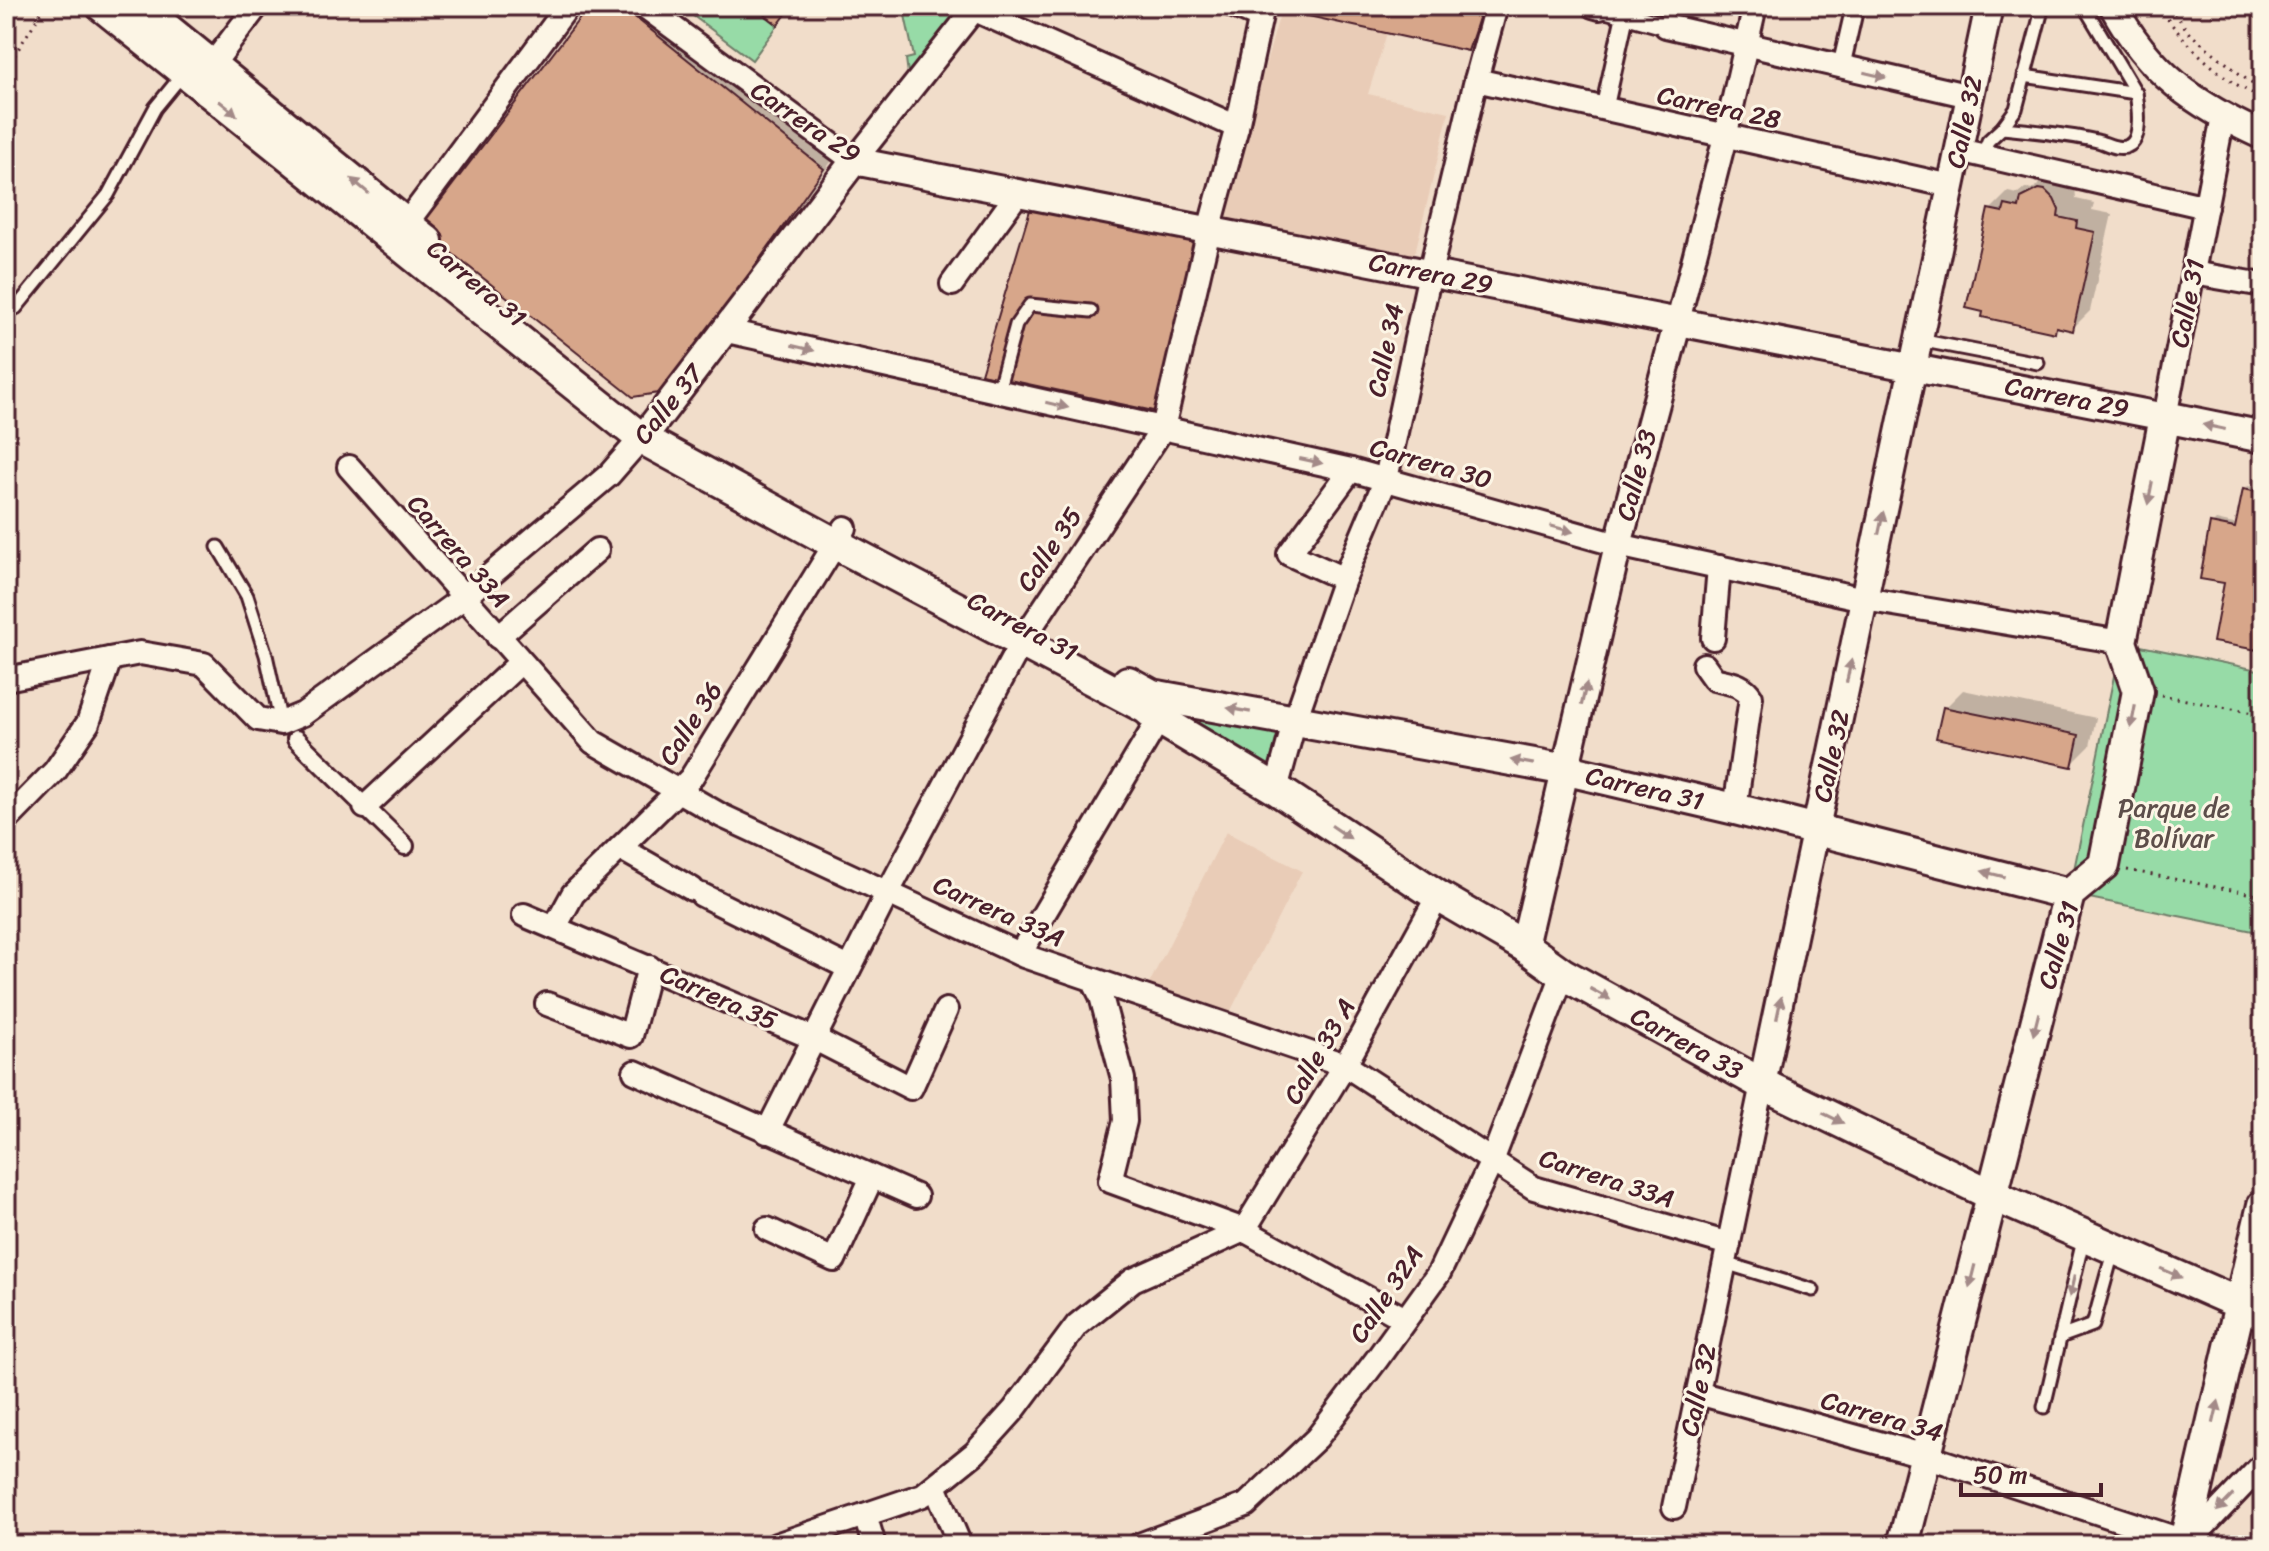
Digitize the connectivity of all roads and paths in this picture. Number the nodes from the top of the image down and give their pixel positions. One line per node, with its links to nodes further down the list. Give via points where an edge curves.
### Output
1 (45, 6): 25 (path)
2 (102, 6): 23 (main road, Carrera 31)
3 (139, 6): 23 (main road, Carrera 31)
4 (257, 6): 23 (street)
5 (568, 6): 43 (street)
6 (644, 6): 39 (street, Carrera 29)
7 (1234, 6): 20 (street)
8 (1496, 6): 27 (street, Calle 34)
9 (1755, 6): 22 (street, Calle 33)
10 (1855, 6): 24 (street)
11 (1989, 6): 30 (street, Calle 32)
12 (2043, 6): 26 (lane)
13 (2084, 6): 29 (lane)
14 (2113, 6): 33 (street, via 2153,66)
15 (2158, 6): 31 (path, via 2179,36 2244,91)
16 (2170, 6): 28 (path, via 2189,33)
17 (1596, 7): 19 (street)
18 (976, 8): 34 (street); 39 (street, Calle 37)
19 (1626, 10): 21 (street); 32 (street)
20 (1261, 12): 34 (street, Calle 35)
21 (1666, 26): 22 (street)
22 (1744, 46): 24 (street); 37 (street, Calle 33)
23 (198, 63): 43 (main road, Carrera 31, one-way to 23); 49 (lane, via 155,108 108,195); 59 (main road, Carrera 31, one-way to 59)
24 (1841, 67): 30 (street, one-way to 30)
25 (6, 69)
26 (2024, 76): 29 (lane); 35 (lane, via 2016,109)
27 (1476, 80): 32 (street, Carrera 28); 45 (street, Calle 34)
28 (2263, 88)
29 (2136, 93): 35 (lane, via 2140,114 2128,146)
30 (1970, 96): 38 (street, Calle 32)
31 (2263, 98)
32 (1604, 110): 37 (street, Carrera 28)
33 (2223, 117): 36 (street); 42 (street, Calle 31)
34 (1237, 127): 44 (street, Calle 35)
35 (2002, 128): 38 (lane)
36 (2263, 136)
37 (1725, 137): 40 (street, Carrera 28); 51 (street, Calle 33)
38 (1971, 152): 40 (street, Calle 32); 42 (street)
39 (854, 161): 41 (street, Carrera 29); 52 (street, Calle 37)
40 (1951, 186): 53 (street, Calle 32)
41 (1018, 193): 44 (street, Carrera 29); 47 (street)
42 (2206, 207): 46 (street, Calle 31)
43 (406, 224): 59 (main road, Carrera 31)
44 (1209, 230): 45 (street, Carrera 29); 58 (street, Calle 35)
45 (1430, 273): 51 (street, Carrera 29); 63 (street, Calle 34)
46 (2193, 273): 48 (street); 57 (street, Calle 31)
47 (952, 284)
48 (2263, 285)
49 (16, 308)
50 (1091, 311): 56 (lane, via 1030,305 1016,325)
51 (1678, 321): 55 (street, Carrera 29); 65 (street, Calle 33)
52 (727, 331): 56 (street, Carrera 30, one-way to 56); 59 (street, Calle 37)
53 (1919, 340): 54 (lane); 55 (street, Calle 32)
54 (2038, 363)
55 (1913, 367): 57 (street, Carrera 29); 71 (street, Calle 32, one-way to 55)
56 (998, 391): 58 (street, Carrera 30, one-way to 58)
57 (2165, 417): 60 (main road, Carrera 29, one-way to 57); 75 (main road, Calle 31, one-way to 75)
58 (1163, 428): 62 (street, Carrera 30, one-way to 62); 72 (street, Calle 35)
59 (646, 432): 64 (main road, Carrera 31); 70 (street, Calle 37, via 609,475)
60 (2263, 437)
61 (349, 467): 70 (street, Carrera 33A)
62 (1351, 470): 63 (street, Carrera 30); 69 (street, via 1289,554)
63 (1386, 479): 65 (street, Carrera 30, one-way to 65); 69 (street, Calle 34)
64 (841, 536): 72 (main road, Carrera 31); 87 (street, Calle 36)
65 (1618, 545): 68 (street, Carrera 30); 85 (street, Calle 33, one-way to 65)
66 (218, 547): 84 (lane, via 247,596)
67 (597, 550): 73 (street)
68 (1719, 567): 71 (street, Carrera 30); 74 (street)
69 (1344, 579): 83 (street, Calle 34)
70 (463, 598): 73 (street, Carrera 33A); 84 (street, Calle 37, via 303,714)
71 (1864, 599): 75 (street, Carrera 30); 91 (street, Calle 32, one-way to 71)
72 (1025, 635): 81 (main road, Carrera 31); 83 (main road, Carrera 31, one-way to 72, via 1152,695); 95 (street, Calle 35)
73 (498, 637): 77 (street, Carrera 33A)
74 (1713, 638)
75 (2121, 642): 80 (main road)
76 (110, 659): 79 (street); 84 (street, via 140,653 204,664 258,719); 90 (street, via 88,723 55,771)
77 (521, 662): 87 (street, Carrera 33A, via 593,742); 88 (street)
78 (1704, 665): 89 (street, via 1714,679 1740,685 1751,697)
79 (6, 679)
80 (2138, 691): 82 (path); 94 (main road, one-way to 94)
81 (1153, 714): 86 (main road, Carrera 33); 102 (street)
82 (2263, 715)
83 (1295, 720): 85 (main road, Carrera 31, one-way to 83); 86 (street, Calle 34)
84 (289, 731): 88 (street)
85 (1567, 770): 89 (main road, Carrera 31); 101 (street, Calle 33)
86 (1276, 789): 97 (main road, Carrera 33, one-way to 97)
87 (678, 791): 93 (street, Calle 36); 95 (street, Carrera 33A)
88 (365, 807): 92 (street)
89 (1735, 809): 91 (main road, Carrera 31)
90 (6, 821)
91 (1816, 829): 96 (main road, Carrera 31, one-way to 91); 112 (street, Calle 32, one-way to 91)
92 (405, 846)
93 (620, 848): 100 (street, Calle 36, via 573,894); 104 (street)
94 (2104, 865): 96 (main road, Calle 31); 98 (path)
95 (888, 892): 102 (street, Carrera 33A); 104 (street, Calle 35)
96 (2069, 894): 116 (main road, Calle 31, one-way to 116)
97 (1438, 896): 101 (main road, Carrera 33); 110 (street, Calle 33 A)
98 (2263, 896)
99 (524, 915): 100 (street, Carrera 35)
100 (555, 927): 103 (street, Carrera 35)
101 (1524, 946): 105 (main road, Carrera 33)
102 (1020, 954): 106 (street, Carrera 33A)
103 (649, 967): 107 (street, via 631,1036); 109 (street, Carrera 35)
104 (849, 968): 109 (street, Calle 35)
105 (1563, 974): 112 (main road, Carrera 33, one-way to 112); 114 (street, Calle 32A)
106 (1093, 980): 110 (street, Carrera 33A); 120 (street, via 1123,1079 1125,1121 1110,1181)
107 (547, 1004)
108 (946, 1010): 109 (street, Carrera 35, via 911,1088)
109 (813, 1038): 113 (street, Calle 35)
110 (1345, 1065): 114 (street, Carrera 33A); 120 (street, Calle 33 A)
111 (635, 1072): 113 (street)
112 (1762, 1084): 116 (main road, Carrera 33, one-way to 116); 123 (street, Calle 32)
113 (767, 1132): 115 (street)
114 (1492, 1161): 123 (street, Carrera 33A, via 1534,1188); 126 (street, Calle 32A, via 1439,1273)
115 (872, 1177): 117 (street); 119 (street, via 834,1260)
116 (1993, 1195): 121 (main road, Carrera 33); 130 (main road, Calle 31, one-way to 130)
117 (916, 1196)
118 (2263, 1206): 125 (main road)
119 (767, 1229)
120 (1244, 1230): 126 (street); 132 (street, via 1133,1280 1077,1325 1013,1411)
121 (2084, 1235): 122 (main road, Carrera 33); 127 (lane, one-way to 127)
122 (2114, 1248): 125 (main road, Carrera 33, one-way to 125); 127 (lane, via 2093,1325)
123 (1727, 1253): 124 (lane, Carrera 33A); 128 (street, Calle 32)
124 (1813, 1290)
125 (2252, 1309): 135 (main road, one-way to 125)
126 (1405, 1319): 139 (street, Calle 32A, via 1317,1438 1246,1505)
127 (2060, 1337): 129 (lane)
128 (1698, 1393): 130 (street, Carrera 34); 133 (street, Calle 32)
129 (2044, 1407)
130 (1926, 1456): 135 (street, Carrera 34); 140 (main road, Calle 31)
131 (2263, 1464): 135 (street, one-way to 135)
132 (935, 1486): 134 (street); 138 (street)
133 (1674, 1507)
134 (865, 1515): 136 (street); 137 (street)
135 (2186, 1544)
136 (776, 1545)
137 (874, 1545)
138 (960, 1545)
139 (1139, 1545)
140 (1903, 1545)

